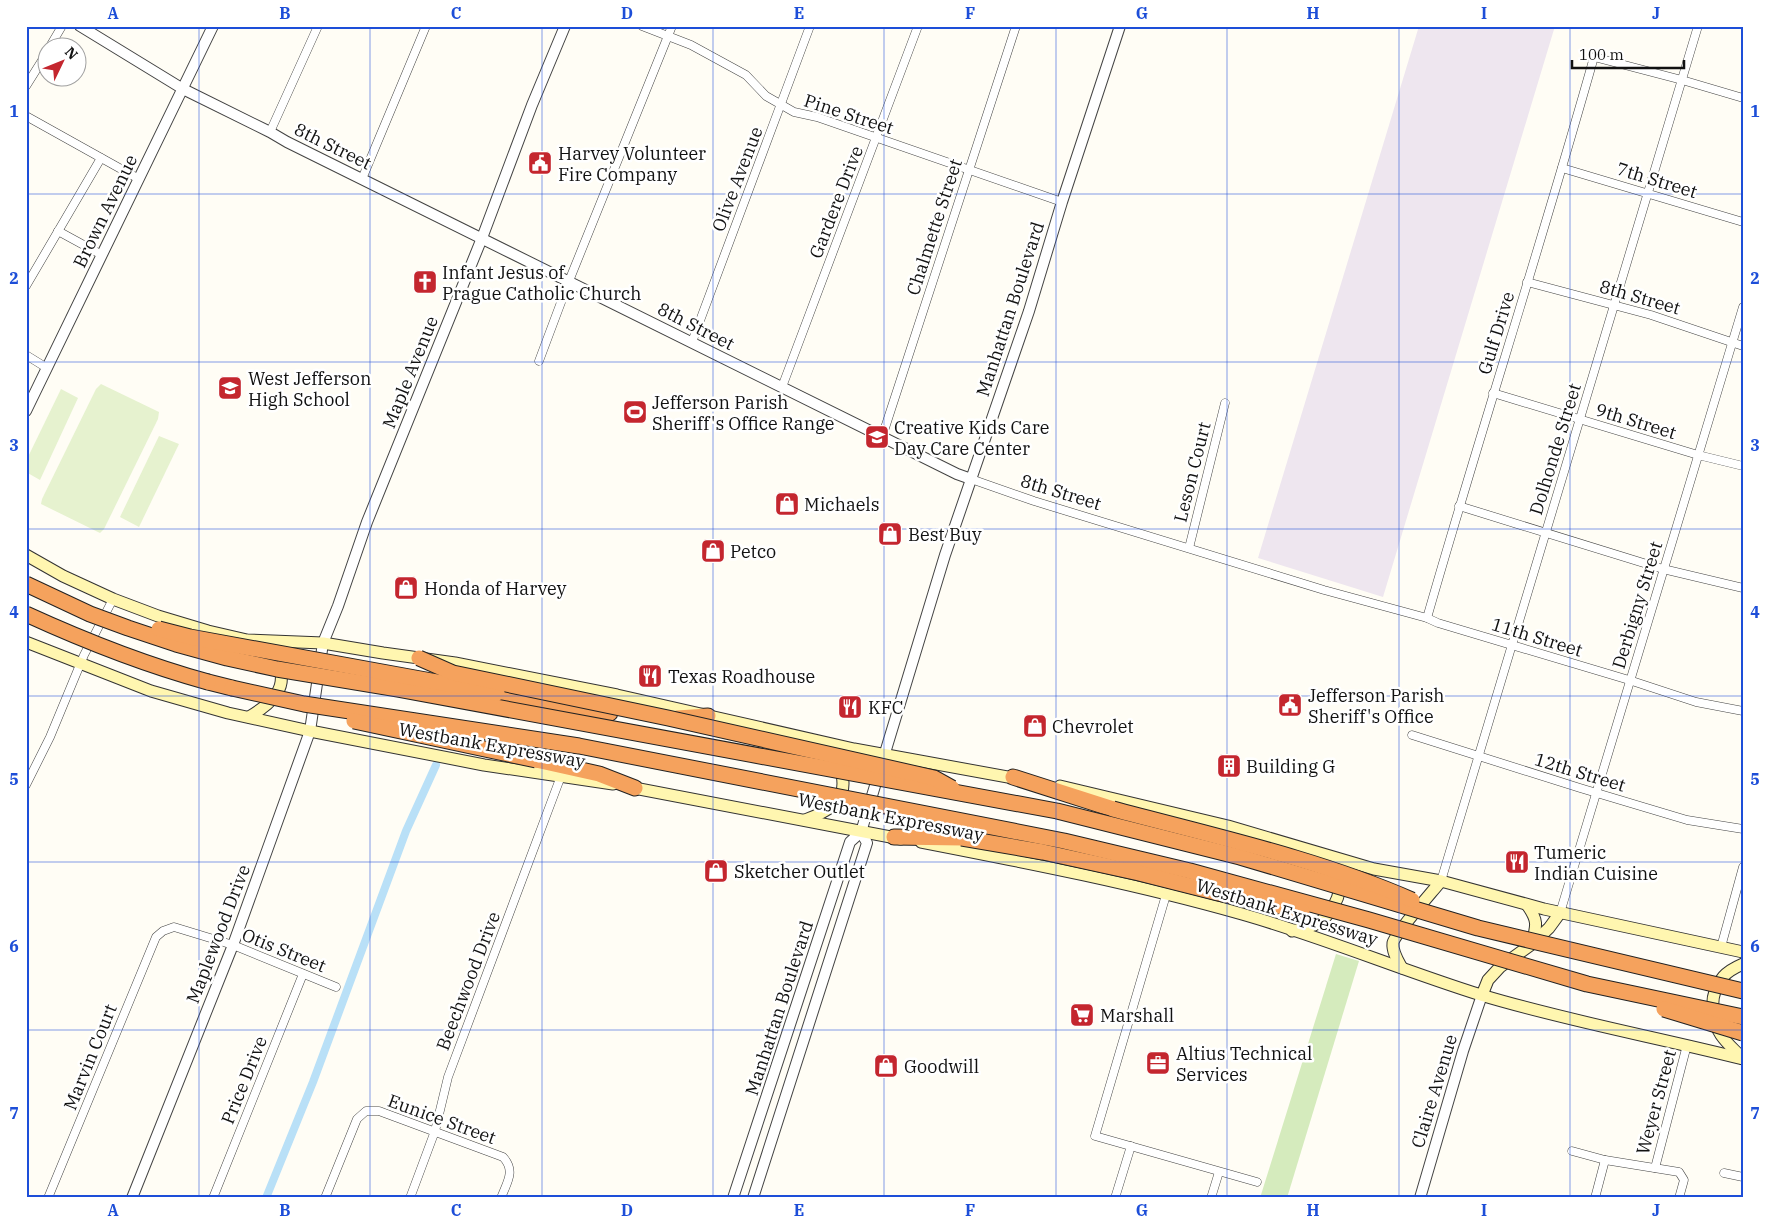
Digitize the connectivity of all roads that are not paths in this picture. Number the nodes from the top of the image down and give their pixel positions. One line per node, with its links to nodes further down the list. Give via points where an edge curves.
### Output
1 (62, 26): 15 (street)
2 (80, 26): 19 (street, 8th Street)
3 (213, 26): 19 (street, Brown Avenue)
4 (318, 26): 23 (street)
5 (426, 26): 29 (street)
6 (565, 26): 34 (street, Maple Avenue)
7 (642, 26): 14 (street, Pine Street)
8 (672, 26): 14 (street)
9 (810, 26): 21 (street, Olive Avenue)
10 (918, 26): 24 (street, Gardere Drive)
11 (1016, 26): 27 (street, Chalmette Street)
12 (1120, 26): 31 (street, Manhattan Boulevard)
13 (1698, 26): 17 (street, Dolhonde Street)
14 (668, 37): 21 (street, Pine Street, via 746,75 766,96); 36 (street)
15 (55, 38)
16 (38, 66): 18 (street)
17 (1682, 80): 20 (street); 26 (street, Gulf Drive, via 1594,57); 30 (street, Dolhonde Street)
18 (26, 86)
19 (183, 89): 23 (street, 8th Street); 28 (street, Brown Avenue)
20 (1743, 98)
21 (782, 105): 24 (street, Pine Street, via 794,112); 41 (street, Olive Avenue)
22 (26, 116): 25 (street)
23 (270, 132): 29 (street, 8th Street)
24 (876, 138): 27 (street, Pine Street); 47 (street, Gardere Drive)
25 (101, 158): 28 (street); 33 (street)
26 (1562, 168): 30 (street, 7th Street); 37 (street, Gulf Drive)
27 (968, 171): 31 (street, Pine Street); 52 (street, Chalmette Street)
28 (139, 179): 35 (street, Brown Avenue)
29 (362, 179): 34 (street, 8th Street)
30 (1648, 193): 32 (street, 7th Street); 39 (street, Dolhonde Street)
31 (1062, 202): 55 (street, Manhattan Boulevard, via 1029,312)
32 (1743, 222)
33 (58, 231): 35 (street); 38 (street)
34 (482, 238): 36 (street, 8th Street); 70 (street, Maple Avenue, via 367,522)
35 (102, 254): 46 (street, Brown Avenue)
36 (569, 281): 41 (street, 8th Street); 45 (street)
37 (1527, 282): 39 (street, 8th Street); 48 (street, Gulf Drive)
38 (26, 286)
39 (1614, 306): 42 (street, 8th Street); 51 (street, Dolhonde Street)
40 (1743, 307): 42 (street, Derbigny Street)
41 (692, 342): 47 (street, 8th Street)
42 (1732, 343): 43 (street, 8th Street); 53 (street, Derbigny Street)
43 (1743, 346)
44 (26, 355): 46 (street)
45 (539, 361)
46 (47, 368): 50 (street, Brown Avenue)
47 (782, 387): 52 (street, 8th Street)
48 (1493, 392): 51 (street, 9th Street); 56 (street, Gulf Drive)
49 (1225, 403): 58 (street, Leson Court)
50 (26, 411)
51 (1579, 420): 53 (street, 9th Street); 57 (street, Dolhonde Street)
52 (882, 437): 55 (street, 8th Street)
53 (1698, 455): 54 (street, 9th Street); 60 (street, Derbigny Street)
54 (1743, 466)
55 (971, 479): 58 (street, 8th Street); 83 (street, Manhattan Boulevard)
56 (1460, 506): 57 (street); 66 (street, Gulf Drive)
57 (1546, 533): 60 (street); 71 (street, Dolhonde Street)
58 (1189, 548): 63 (street, 8th Street)
59 (26, 555): 64 (main road)
60 (1664, 569): 62 (street); 75 (street, Derbigny Street)
61 (26, 584): 67 (highway, Westbank Expressway, bridge)
62 (1743, 588)
63 (1324, 590): 66 (street, 11th Street)
64 (113, 599): 68 (main road, via 208,631); 73 (street)
65 (26, 614): 76 (highway, Westbank Expressway, bridge, via 78,638 179,674)
66 (1427, 618): 71 (street, 11th Street)
67 (128, 628): 79 (highway, bridge, via 152,627 190,637 643,719); 90 (highway, Westbank Expressway, bridge, via 202,651 277,669)
68 (258, 640): 70 (main road); 78 (main road, via 281,665 280,683 278,693 260,711)
69 (26, 642): 73 (main road, Westbank Expressway)
70 (323, 643): 72 (main road); 74 (street, Maple Avenue)
71 (1513, 645): 75 (street, 11th Street); 84 (street, Dolhonde Street)
72 (418, 658): 79 (main road, via 499,671); 90 (highway, bridge, via 454,673 934,778)
73 (80, 664): 78 (main road, Westbank Expressway, via 151,691); 87 (street)
74 (318, 678): 80 (street, Maplewood Drive)
75 (1629, 680): 77 (street, 11th Street, via 1696,702); 89 (street, Derbigny Street)
76 (232, 688): 85 (highway, bridge, via 273,704); 102 (highway, Westbank Expressway, bridge, via 304,704 579,746 1064,841 1190,871)
77 (1743, 710)
78 (249, 716): 80 (main road, Westbank Expressway)
79 (708, 716): 82 (main road)
80 (310, 731): 85 (main road, Westbank Expressway, via 484,765); 108 (street, Maplewood Drive)
81 (1412, 735): 84 (street, 12th Street)
82 (826, 743): 83 (main road); 91 (main road, via 840,768 842,790 832,807)
83 (884, 754): 86 (main road); 93 (street, Manhattan Boulevard)
84 (1479, 756): 89 (street, 12th Street); 97 (street, Dolhonde Street)
85 (562, 771): 88 (highway, via 599,774); 122 (street, Beechwood Drive, via 448,1077)
86 (1014, 778): 95 (main road, via 1072,788); 103 (highway, bridge, via 1113,809 1318,864 1371,882)
87 (26, 785)
88 (635, 788): 91 (main road, Westbank Expressway)
89 (1597, 792): 92 (street, 12th Street, via 1687,820); 101 (street, Derbigny Street)
90 (964, 794): 103 (highway, Westbank Expressway, bridge, via 1057,811 1232,854)
91 (805, 820): 93 (main road, Westbank Expressway)
92 (1743, 829)
93 (861, 832): 94 (main road, Westbank Expressway); 99 (street, Manhattan Boulevard, via 850,842); 106 (street, Manhattan Boulevard, via 867,844)
94 (894, 837): 98 (main road, Westbank Expressway); 102 (highway, bridge, via 962,838 1043,852 1348,921)
95 (1317, 852): 97 (main road, via 1374,869); 105 (main road, via 1332,868 1340,881 1340,888 1334,905 1324,917 1315,924)
96 (1743, 868): 109 (street)
97 (1441, 881): 100 (main road); 112 (main road, via 1396,935 1393,943)
98 (1166, 895): 105 (main road, Westbank Expressway); 123 (street, via 1094,1136)
99 (831, 901): 106 (street, via 835,907 829,927); 130 (street, Manhattan Boulevard)
100 (1528, 905): 101 (main road); 107 (main road, via 1537,925)
101 (1560, 913): 107 (main road); 109 (main road)
102 (1369, 920): 114 (highway, Westbank Expressway, bridge)
103 (1478, 928): 116 (highway, Westbank Expressway, bridge)
104 (163, 931): 108 (street, Otis Street, via 174,927); 132 (street, Marvin Court, via 156,937)
105 (1292, 931): 112 (main road, Westbank Expressway)
106 (835, 941): 140 (street, Manhattan Boulevard)
107 (1532, 944): 117 (main road, via 1500,967 1488,980)
108 (233, 945): 113 (street, Otis Street); 133 (street, Maplewood Drive)
109 (1720, 946): 110 (main road)
110 (1743, 952)
111 (1743, 964): 121 (main road, via 1728,972 1719,982 1712,1009 1721,1034)
112 (1402, 968): 117 (main road, Westbank Expressway)
113 (303, 974): 115 (street, Otis Street); 134 (street, Price Drive)
114 (1587, 984): 118 (highway, Westbank Expressway, bridge); 119 (highway, bridge)
115 (336, 987)
116 (1743, 990)
117 (1482, 995): 120 (main road, Westbank Expressway); 143 (street, Claire Avenue)
118 (1743, 1017)
119 (1743, 1033)
120 (1687, 1045): 121 (main road, Westbank Expressway); 126 (street, Weyer Street)
121 (1743, 1059)
122 (435, 1131): 135 (street, Eunice Street, via 379,1111 366,1111 357,1119); 136 (street, Beechwood Drive); 137 (street, Eunice Street, via 506,1160 510,1173)
123 (1130, 1146): 127 (street); 141 (street)
124 (1572, 1152): 125 (street)
125 (1605, 1160): 126 (street); 144 (street)
126 (1655, 1168): 145 (street, via 1679,1172 1684,1180)
127 (1219, 1172): 131 (street); 142 (street)
128 (1724, 1173): 129 (street)
129 (1743, 1177)
130 (738, 1182): 138 (street, Manhattan Boulevard); 139 (street)
131 (1258, 1182)
132 (48, 1198)
133 (132, 1198)
134 (213, 1198)
135 (325, 1198)
136 (410, 1198)
137 (502, 1198)
138 (733, 1198)
139 (739, 1198)
140 (753, 1198)
141 (1115, 1198)
142 (1211, 1198)
143 (1420, 1198)
144 (1595, 1198)
145 (1679, 1198)

